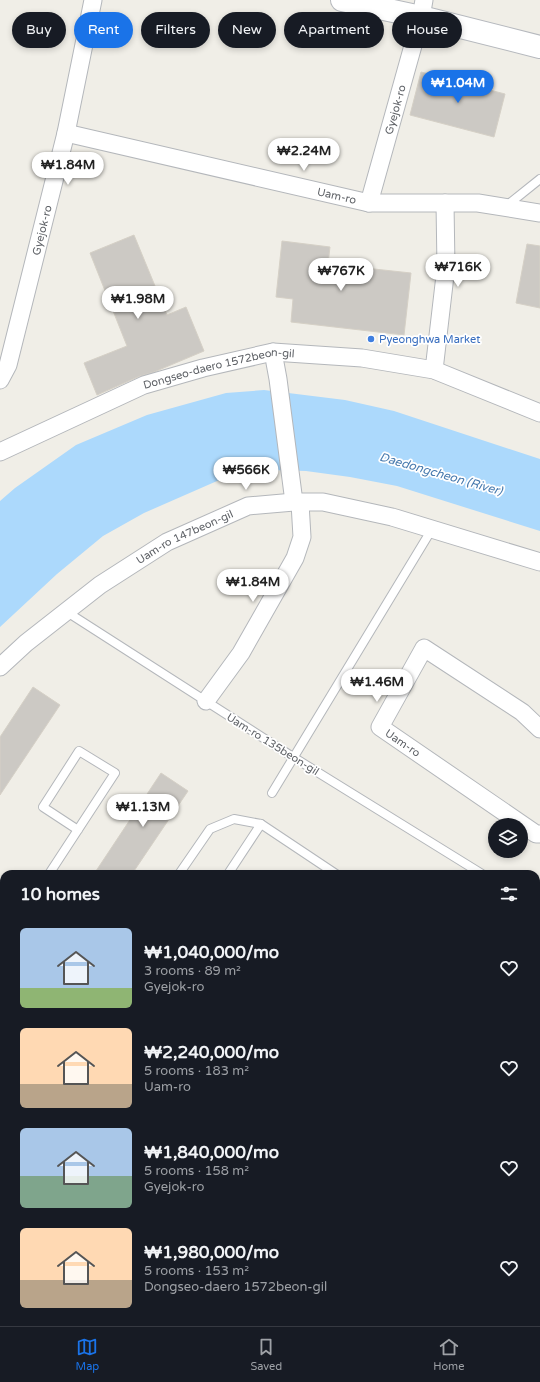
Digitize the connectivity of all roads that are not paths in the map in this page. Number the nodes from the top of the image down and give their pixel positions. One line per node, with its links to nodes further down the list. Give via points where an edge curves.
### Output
1 (93, 0): 5 (street, Gyejok-ro)
2 (342, 0): 3 (main road)
3 (422, 8): 4 (main road); 7 (street, Gyejok-ro)
4 (540, 47)
5 (66, 134): 7 (street, Uam-ro); 13 (street, Gyejok-ro, via 8,365)
6 (540, 179): 9 (lane)
7 (369, 203): 8 (street, Uam-ro)
8 (445, 203): 9 (street, Uam-ro, via 478,203); 12 (street, via 446,267)
9 (504, 208): 10 (street, Uam-ro)
10 (540, 213)
11 (273, 352): 12 (street, Dongseo-daero 1572beon-gil, via 362,358); 15 (street, Dongseo-daero 1572beon-gil, via 144,385); 16 (street)
12 (434, 370): 14 (street, Dongseo-daero 1572beon-gil)
13 (0, 380)
14 (540, 413)
15 (0, 452)
16 (296, 500): 17 (street, Uam-ro 147beon-gil, via 323,502 392,517); 19 (street, Uam-ro 147beon-gil, via 248,506 166,542 100,585); 21 (street, via 302,537 295,558 241,653)
17 (432, 529): 18 (street, Uam-ro 147beon-gil); 23 (lane)
18 (540, 562)
19 (67, 612): 20 (street, Uam-ro 147beon-gil); 21 (lane, Uam-ro 135beon-gil)
20 (0, 667)
21 (206, 701): 23 (lane, Uam-ro 135beon-gil)
22 (540, 730): 27 (street, Uam-ro, via 522,712 424,648 380,727 536,834)
23 (293, 757): 24 (lane); 32 (lane, Uam-ro 135beon-gil)
24 (272, 793)
25 (261, 824): 29 (lane, via 234,819 210,829); 30 (lane); 31 (lane)
26 (78, 830): 26 (lane, via 115,773 79,751 43,807); 28 (lane)
27 (540, 834)
28 (52, 870)
29 (183, 870)
30 (231, 870)
31 (330, 870)
32 (476, 870)

